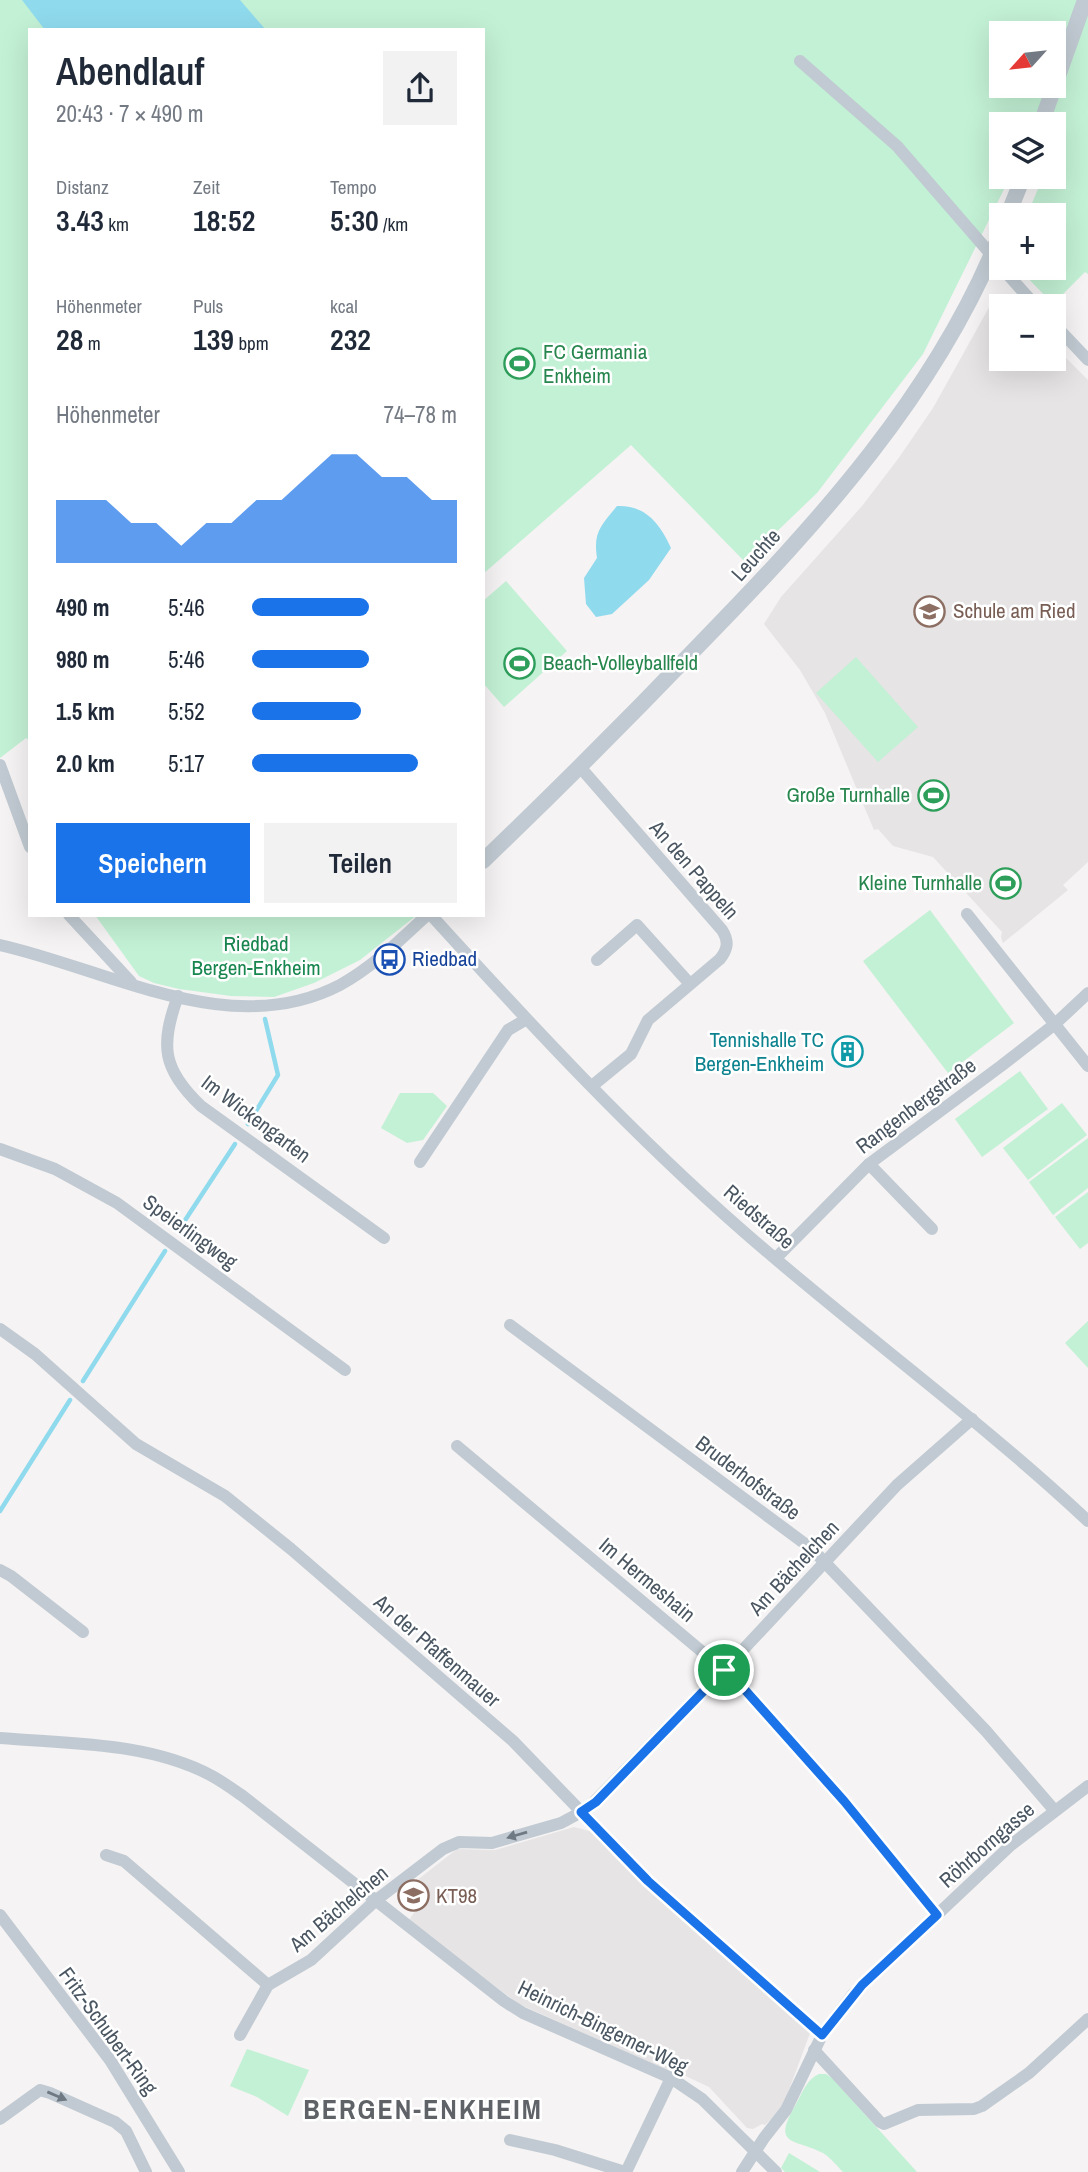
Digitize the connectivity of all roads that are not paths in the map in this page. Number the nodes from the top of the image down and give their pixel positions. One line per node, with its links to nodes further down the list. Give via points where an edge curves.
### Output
1 (1085, 0): 3 (street)
2 (800, 61): 4 (street, via 897,146)
3 (1045, 112)
4 (989, 253)
5 (989, 276): 11 (street, Leuchte, via 863,465 753,590)
6 (1013, 280): 7 (street)
7 (1025, 294)
8 (1066, 337): 9 (street)
9 (1088, 360)
10 (0, 765): 12 (street)
11 (580, 767): 13 (street, Leuchte); 21 (street, An den Pappeln, via 726,936 725,952)
12 (28, 842)
13 (485, 859)
14 (967, 914): 25 (street)
15 (71, 917): 20 (street)
16 (427, 917): 23 (street, via 367,968 308,998 237,1007)
17 (431, 917): 24 (street, Riedstraße)
18 (0, 945): 20 (street)
19 (597, 960): 21 (street, via 637,925)
20 (132, 984): 23 (street)
21 (690, 984): 27 (street, An den Pappeln, via 648,1020 631,1054)
22 (1088, 993): 25 (street, Rangenbergstraße)
23 (178, 996): 32 (street, Im Wickengarten, via 167,1025 167,1045 170,1065 181,1085 201,1105)
24 (525, 1020): 27 (street, Riedstraße); 29 (street, via 508,1030)
25 (1055, 1024): 26 (street); 30 (street, Rangenbergstraße)
26 (1088, 1066)
27 (592, 1086): 33 (street, Riedstraße, via 743,1232)
28 (0, 1149): 36 (street, Speierlingweg, via 55,1169 117,1203)
29 (420, 1161)
30 (869, 1164): 31 (street); 33 (street, Rangenbergstraße)
31 (932, 1229)
32 (384, 1238)
33 (776, 1258): 37 (street, Riedstraße)
34 (510, 1325): 40 (street, Bruderhofstraße)
35 (0, 1329): 47 (street, An der Pfaffenmauer, via 35,1354 136,1444 225,1496 272,1533 513,1741)
36 (345, 1370)
37 (972, 1419): 39 (street, Riedstraße); 40 (street, Am Bächelchen, via 897,1485)
38 (457, 1446): 43 (street, Im Hermeshain)
39 (1088, 1521)
40 (826, 1563): 43 (street, Am Bächelchen); 46 (street, Bruderhofstraße, via 986,1731)
41 (0, 1570): 42 (street)
42 (83, 1632)
43 (724, 1670): 47 (street, Am Bächelchen); 51 (street, Im Hermeshain, via 844,1801)
44 (0, 1738): 49 (street, Heinrich-Bingemer-Weg, via 131,1750 211,1776)
45 (1088, 1786): 46 (street, Röhrborngasse)
46 (1055, 1811): 51 (street, Röhrborngasse, via 1011,1845)
47 (581, 1812): 49 (street, Am Bächelchen, one-way to 49, via 561,1823 492,1843 450,1845); 55 (street, An der Pfaffenmauer, via 658,1890)
48 (106, 1855): 52 (street, via 124,1861)
49 (375, 1901): 52 (street, Am Bächelchen, via 311,1960); 57 (street, Heinrich-Bingemer-Weg, via 514,2008)
50 (0, 1915): 62 (street, Fritz-Schubert-Ring, via 88,2029)
51 (937, 1915): 55 (street, Röhrborngasse, via 862,1985)
52 (268, 1985): 54 (street)
53 (1088, 2019): 56 (street, via 1029,2073 982,2106 918,2110 884,2124)
54 (240, 2035)
55 (822, 2035): 56 (street, Röhrborngasse)
56 (814, 2050): 60 (street, Röhrborngasse, via 786,2110)
57 (671, 2078): 60 (street, Heinrich-Bingemer-Weg, via 702,2099); 63 (street)
58 (0, 2119): 61 (street, one-way to 61, via 40,2090 50,2093 126,2131)
59 (510, 2140): 63 (street)
60 (755, 2153): 64 (street, Röhrborngasse); 65 (street, Heinrich-Bingemer-Weg)
61 (146, 2172)
62 (179, 2172)
63 (626, 2172)
64 (742, 2172)
65 (776, 2172)

